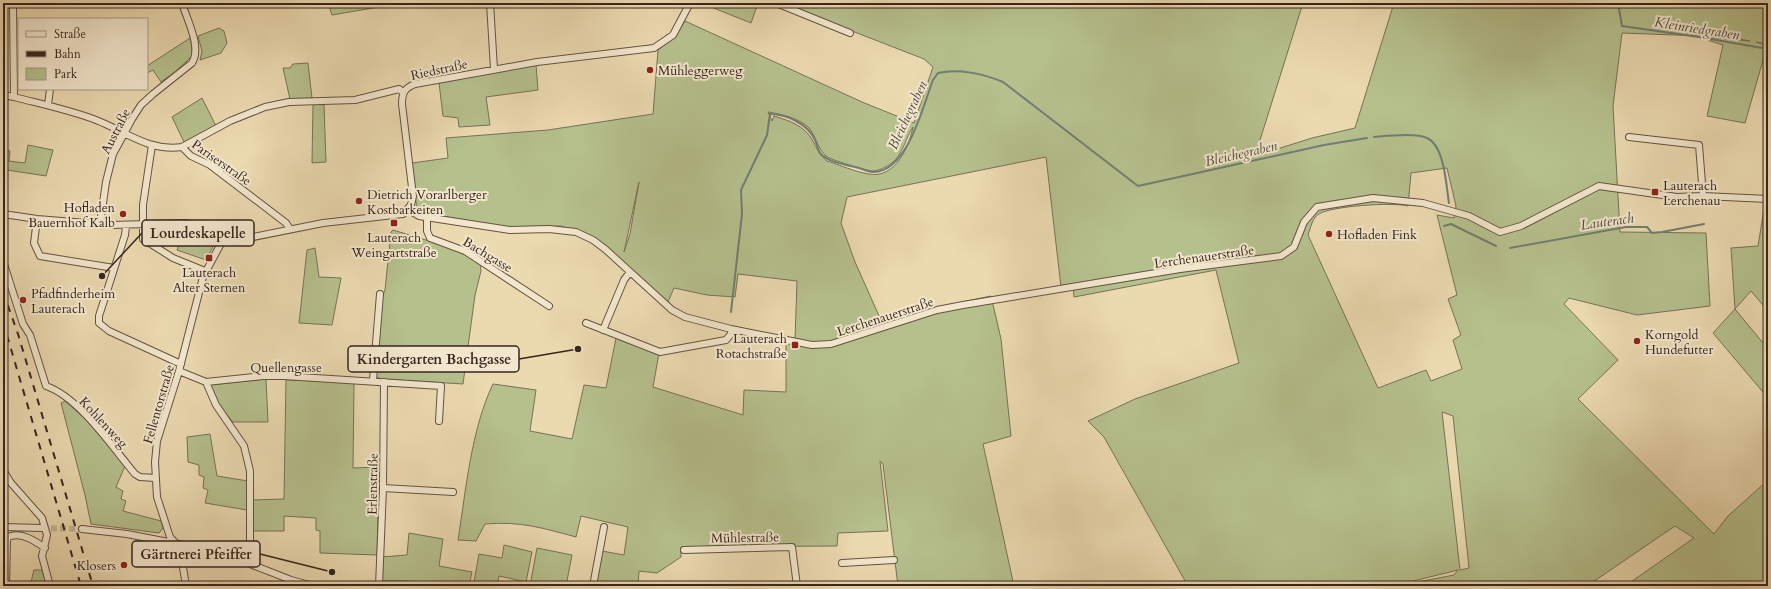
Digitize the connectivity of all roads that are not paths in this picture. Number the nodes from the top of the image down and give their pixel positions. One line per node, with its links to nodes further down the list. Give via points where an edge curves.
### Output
1 (13, 3): 11 (street)
2 (182, 3): 13 (street, Austraße, via 196,57 141,105)
3 (490, 3): 7 (street)
4 (690, 3): 7 (street, Riedstraße, via 673,35 654,48)
5 (776, 3): 6 (street)
6 (850, 33)
7 (494, 69): 9 (street, Riedstraße, via 415,84)
8 (50, 90): 12 (street)
9 (403, 92): 16 (street, Riedstraße, via 399,89 355,100 289,102 265,107 230,121); 19 (street, via 402,104 413,196)
10 (3, 95): 11 (street, Pariserstraße)
11 (14, 96): 12 (street, Pariserstraße)
12 (48, 105): 13 (street, Pariserstraße, via 98,120)
13 (124, 134): 15 (street, Pariserstraße); 23 (street, Austraße, via 113,154)
14 (1629, 137): 17 (street, via 1699,145)
15 (152, 145): 16 (street, Pariserstraße, via 166,148); 24 (street)
16 (182, 147): 26 (street, Pariserstraße, via 191,156 210,165 286,223)
17 (1703, 196): 18 (street, Lerchenauerstraße); 35 (street, Lerchenauerstraße, via 1677,198 1599,186 1520,226 1500,232 1469,216 1423,203 1391,198 1368,198 1317,208 1304,222 1294,247 1287,254 1276,258 1180,269 963,305 938,310 831,344 812,345)
18 (1768, 199)
19 (409, 210): 21 (street, Lerchenauerstraße); 26 (street, via 395,217 352,219)
20 (3, 214): 22 (street)
21 (427, 218): 31 (street, Lerchenauerstraße, via 510,230 549,228 576,232 606,249); 33 (street, Bachgasse, via 430,238 465,251)
22 (37, 219): 23 (street); 29 (street, via 34,243 40,256)
23 (100, 224): 25 (street)
24 (142, 225): 25 (street); 27 (street, via 186,223); 30 (street, via 143,239 163,252)
25 (126, 226): 29 (street)
26 (290, 229): 27 (street, via 249,239)
27 (224, 236): 30 (street, Fellentorstraße)
28 (3, 261): 44 (street, Kohlenweg, via 22,324 31,338 46,386 88,418 135,474)
29 (114, 268): 37 (street, via 99,316 101,326)
30 (206, 271): 37 (street, Fellentorstraße)
31 (630, 272): 35 (street, Lerchenauerstraße, via 672,310 685,317); 36 (street, via 624,280)
32 (380, 294): 39 (street)
33 (549, 306)
34 (586, 323): 36 (street)
35 (731, 329): 36 (street, via 731,334 726,340 660,352)
36 (603, 330)
37 (181, 364): 38 (street, Fellentorstraße)
38 (179, 371): 40 (street, Quellengasse); 44 (street, Fellentorstraße, via 157,441)
39 (372, 380): 40 (street, Quellengasse, via 268,376); 41 (street, Quellengasse)
40 (206, 382): 56 (street, via 216,405 244,446 250,471)
41 (384, 382): 42 (street, Quellengasse, via 441,386); 45 (street, Erlenstraße)
42 (439, 420)
43 (3, 470): 52 (street, via 11,483 40,515 47,535)
44 (155, 478): 51 (street, Fellentorstraße, via 163,518 170,537)
45 (383, 488): 46 (street); 61 (street, Erlenstraße)
46 (453, 492)
47 (604, 526): 62 (street)
48 (3, 528): 49 (street)
49 (42, 528)
50 (82, 529): 51 (street)
51 (176, 543): 56 (street); 59 (street, Fellentorstraße, via 180,548)
52 (44, 548): 57 (street, via 24,536 7,538); 58 (street, via 42,556)
53 (684, 550): 63 (street, Mühlestraße, via 792,547)
54 (894, 560): 55 (street)
55 (842, 563)
56 (250, 564): 60 (street)
57 (6, 586)
58 (50, 586)
59 (186, 586)
60 (313, 586)
61 (379, 586)
62 (593, 586)
63 (797, 586)

